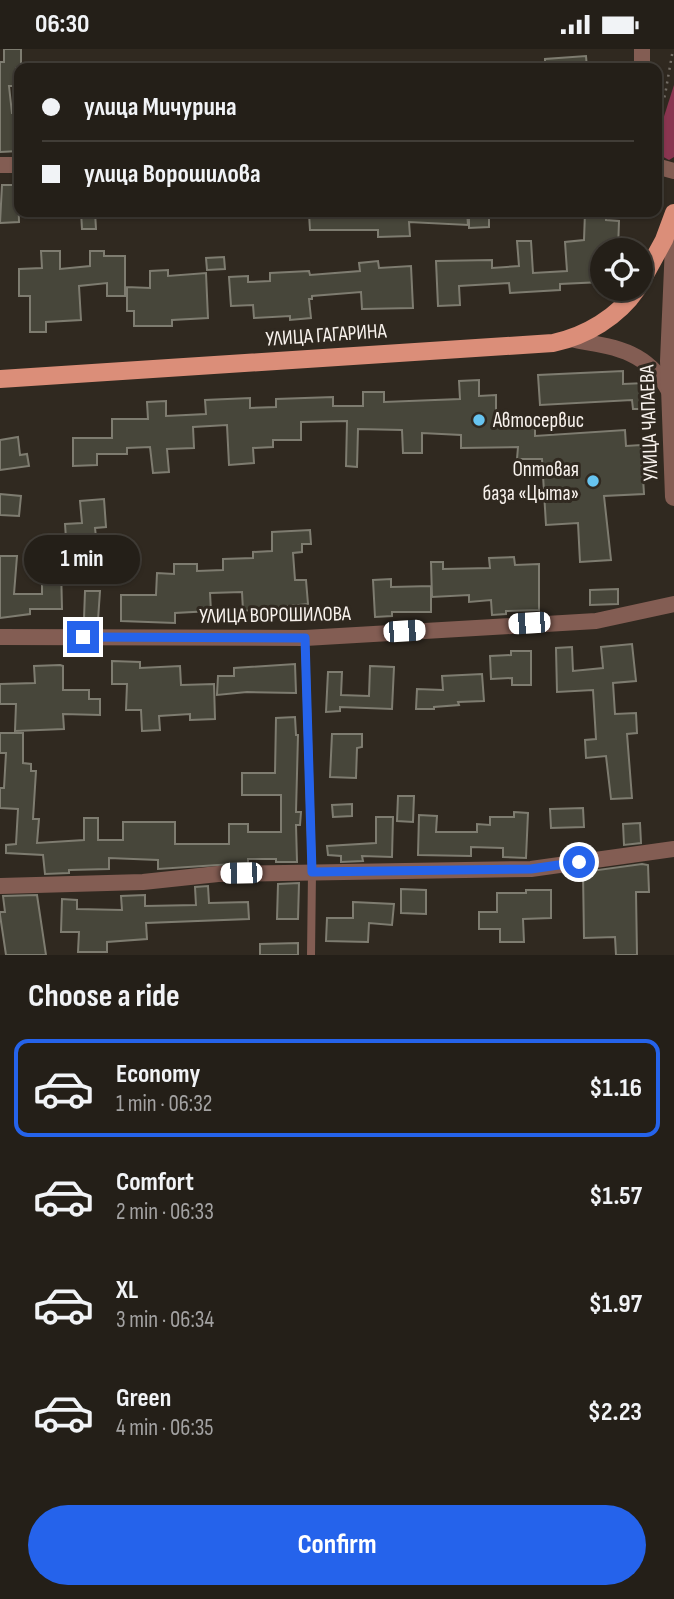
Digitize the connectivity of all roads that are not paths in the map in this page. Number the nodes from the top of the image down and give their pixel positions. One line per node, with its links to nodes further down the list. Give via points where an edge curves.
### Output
1 (674, 213): 3 (main road)
2 (674, 245): 5 (street, УЛИЦА ЧАПАЕВА)
3 (653, 260)
4 (627, 301): 6 (main road, УЛИЦА ГАГАРИНА)
5 (672, 314): 7 (street, УЛИЦА ЧАПАЕВА)
6 (569, 339): 8 (main road, УЛИЦА ГАГАРИНА); 9 (street, via 641,358 660,374)
7 (670, 357): 9 (street, УЛИЦА ЧАПАЕВА)
8 (0, 379)
9 (669, 391): 10 (street, УЛИЦА ЧАПАЕВА)
10 (674, 497)
11 (674, 604): 13 (street, УЛИЦА ВОРОШИЛОВА, via 596,621)
12 (0, 637): 13 (street, УЛИЦА ВОРОШИЛОВА)
13 (305, 638): 15 (lane)
14 (674, 849): 15 (street, via 531,869)
15 (312, 872): 16 (street); 17 (lane)
16 (0, 887)
17 (311, 955)

